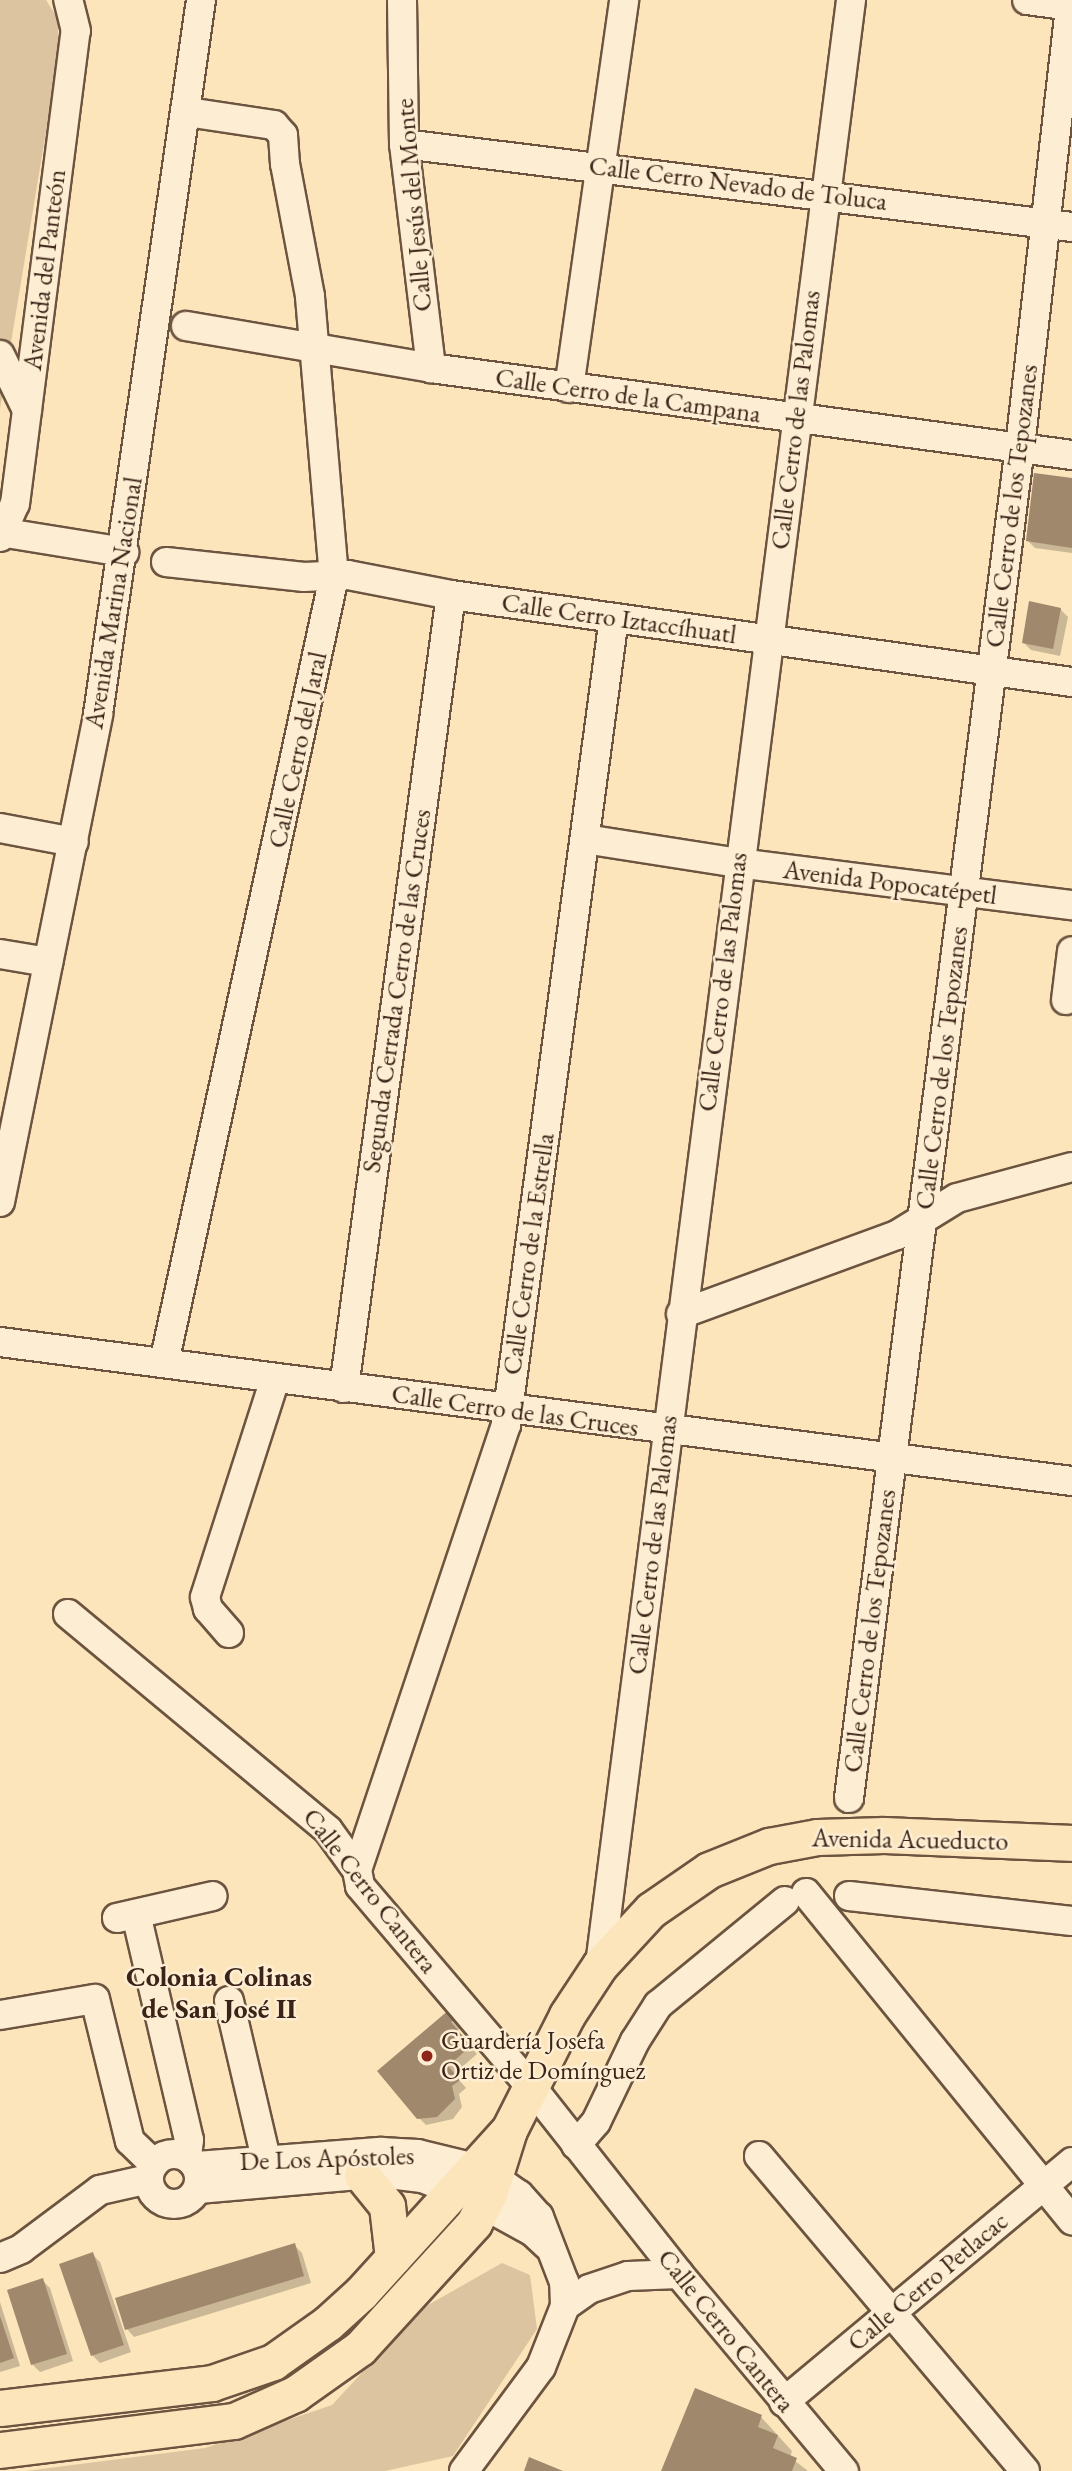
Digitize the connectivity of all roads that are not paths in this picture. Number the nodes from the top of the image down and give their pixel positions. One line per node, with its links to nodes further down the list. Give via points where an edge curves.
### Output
1 (68, 0): 18 (street, Avenida del Panteón, via 76,31)
2 (201, 0): 8 (street, Avenida Marina Nacional)
3 (402, 0): 9 (street, Calle Jesús del Monte)
4 (624, 0): 10 (street)
5 (851, 0): 11 (street, Calle Cerro de las Palomas)
6 (1027, 0): 7 (street)
7 (1071, 4): 12 (street, Calle Cerro de los Tepozanes)
8 (187, 112): 14 (street, Calle Cerro del Jaral, via 274,125 281,130 309,284); 23 (street, Avenida Marina Nacional)
9 (404, 144): 10 (street, Calle Cerro Nevado de Toluca); 16 (street, Calle Jesús del Monte)
10 (603, 168): 11 (street, Calle Cerro Nevado de Toluca); 17 (street)
11 (825, 194): 12 (street, Calle Cerro Nevado de Toluca); 19 (street, Calle Cerro de las Palomas)
12 (1059, 225): 20 (street, Calle Cerro de los Tepozanes)
13 (186, 326): 14 (street, Calle Cerro de la Campana)
14 (313, 346): 16 (street, Calle Cerro de la Campana); 25 (street, Calle Cerro del Jaral)
15 (0, 355): 18 (street)
16 (431, 368): 17 (street, Calle Cerro de la Campana)
17 (569, 388): 19 (street, Calle Cerro de la Campana)
18 (27, 410): 22 (street, Avenida del Panteón, via 15,504)
19 (797, 419): 20 (street, Calle Cerro de la Campana); 28 (street, Calle Cerro de las Palomas)
20 (1020, 447): 21 (street, Calle Cerro de la Campana); 29 (street, Calle Cerro de los Tepozanes)
21 (1072, 455)
22 (1, 534): 23 (street)
23 (124, 552): 33 (street, Avenida Marina Nacional)
24 (166, 562): 25 (street, Calle Cerro Iztaccíhuatl)
25 (334, 577): 26 (street, Calle Cerro Iztaccíhuatl, via 362,577); 47 (street, Calle Cerro del Jaral)
26 (451, 595): 27 (street, Calle Cerro Iztaccíhuatl); 49 (street, Segunda Cerrada Cerro de las Cruces)
27 (614, 618): 28 (street, Calle Cerro Iztaccíhuatl); 32 (street, Calle Cerro de la Estrella)
28 (769, 641): 29 (street, Calle Cerro Iztaccíhuatl); 34 (street, Calle Cerro de las Palomas)
29 (992, 670): 30 (street, Calle Cerro Iztaccíhuatl); 35 (street, Calle Cerro de los Tepozanes)
30 (1072, 682)
31 (0, 828): 33 (street)
32 (585, 839): 34 (street, Avenida Popocatépetl); 50 (street, Calle Cerro de la Estrella)
33 (74, 842): 39 (street, Avenida Marina Nacional)
34 (738, 863): 35 (street, Avenida Popocatépetl); 45 (street, Calle Cerro de las Palomas)
35 (964, 894): 36 (street, Avenida Popocatépetl); 44 (street, Calle Cerro de los Tepozanes)
36 (1072, 905)
37 (1072, 951): 40 (street)
38 (0, 954): 39 (street)
39 (48, 962): 41 (street, Avenida Marina Nacional)
40 (1066, 1000)
41 (10, 1096): 43 (street, Avenida Marina Nacional)
42 (1072, 1167): 44 (street, via 957,1198)
43 (0, 1202)
44 (923, 1216): 45 (street, via 897,1235); 52 (street, Calle Cerro de los Tepozanes)
45 (681, 1314): 51 (street, Calle Cerro de las Palomas)
46 (0, 1342): 47 (street, Calle Cerro de las Cruces)
47 (164, 1363): 48 (street, Calle Cerro de las Cruces)
48 (275, 1378): 49 (street, Calle Cerro de las Cruces); 55 (street, via 205,1603)
49 (344, 1388): 50 (street, Calle Cerro de las Cruces)
50 (508, 1410): 51 (street, Calle Cerro de las Cruces); 58 (street, Calle Cerro de la Estrella)
51 (668, 1432): 52 (street, Calle Cerro de las Cruces); 62 (street, Calle Cerro de las Palomas)
52 (893, 1457): 53 (street, Calle Cerro de las Cruces); 56 (street, Calle Cerro de los Tepozanes)
53 (1072, 1481)
54 (68, 1614): 58 (street, Calle Cerro Cantera, via 302,1804)
55 (229, 1633)
56 (849, 1798)
57 (1072, 1843): 62 (main road, Avenida Acueducto, via 884,1835 782,1842 744,1855 687,1885 651,1910)
58 (357, 1870): 65 (street, Calle Cerro Cantera, via 360,1886)
59 (213, 1896): 71 (street, via 127,1916)
60 (849, 1896): 61 (street)
61 (1072, 1921)
62 (600, 1965): 65 (main road, Avenida Acueducto, via 567,2015)
63 (229, 2001): 68 (street)
64 (0, 2015): 70 (street, via 95,1999 130,2141)
65 (533, 2089): 66 (street, Calle Cerro Cantera); 73 (main road, Avenida Acueducto)
66 (576, 2146): 74 (street, via 596,2122 658,2005 796,1897); 78 (street, Calle Cerro Cantera)
67 (759, 2156): 80 (street)
68 (267, 2159): 71 (street, De Los Apóstoles); 73 (street, De Los Apóstoles, via 402,2152)
69 (1072, 2162): 74 (street, Calle Cerro Petlacac)
70 (152, 2171): 71 (street, via 168,2154); 71 (street, via 154,2194 166,2203 188,2201); 76 (street, via 100,2189 21,2249)
71 (194, 2171): 72 (street, De Los Apóstoles)
72 (362, 2175): 73 (street, De Los Apóstoles, via 405,2174); 77 (main road, via 387,2206)
73 (475, 2185): 77 (main road); 79 (street, via 554,2252 564,2282); 83 (main road, via 431,2274 360,2348 295,2394 234,2421 199,2429)
74 (1043, 2186): 75 (street); 80 (street, Calle Cerro Petlacac)
75 (1072, 2220)
76 (0, 2258)
77 (393, 2258): 82 (main road, via 328,2323 273,2362 243,2374 212,2384)
78 (679, 2274): 79 (street, via 628,2276 589,2289); 81 (street, Calle Cerro Cantera)
79 (565, 2306): 84 (street, via 541,2367)
80 (892, 2313): 81 (street, Calle Cerro Petlacac); 86 (street)
81 (784, 2402): 85 (street, Calle Cerro Cantera)
82 (0, 2408)
83 (0, 2450)
84 (464, 2471)
85 (844, 2471)
86 (1025, 2471)

